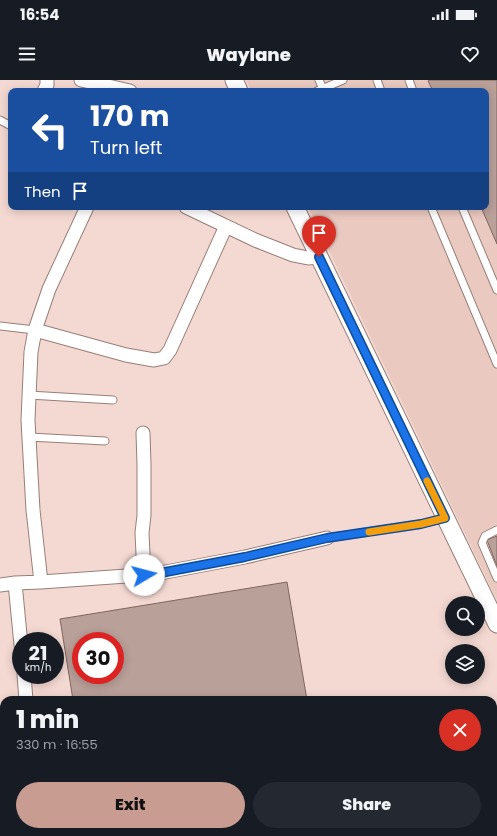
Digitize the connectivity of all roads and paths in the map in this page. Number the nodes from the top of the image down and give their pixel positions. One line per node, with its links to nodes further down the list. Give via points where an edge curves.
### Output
1 (81, 80): 3 (street)
2 (343, 80): 4 (lane)
3 (117, 88)
4 (325, 88)
5 (86, 210): 14 (street, via 49,289)
6 (192, 210): 10 (street)
7 (296, 210): 11 (street)
8 (432, 210): 15 (lane)
9 (463, 210): 12 (lane)
10 (226, 226): 11 (street, via 293,255); 14 (street, via 170,350 164,358 154,360 126,355)
11 (319, 257): 21 (street)
12 (497, 290)
13 (0, 326): 14 (lane)
14 (35, 330): 16 (street)
15 (497, 364)
16 (29, 395): 17 (lane); 19 (street)
17 (113, 400)
18 (143, 433): 24 (street)
19 (29, 437): 20 (lane); 26 (street, via 33,510)
20 (105, 441)
21 (445, 518): 23 (lane); 29 (street)
22 (497, 530): 25 (lane, via 485,536 482,544)
23 (327, 538): 24 (street, via 245,557)
24 (144, 575): 26 (street)
25 (497, 578)
26 (42, 582): 27 (street)
27 (15, 583): 28 (street); 30 (street)
28 (0, 584)
29 (497, 624)
30 (20, 632)
31 (25, 684): 32 (street)
32 (26, 696)

